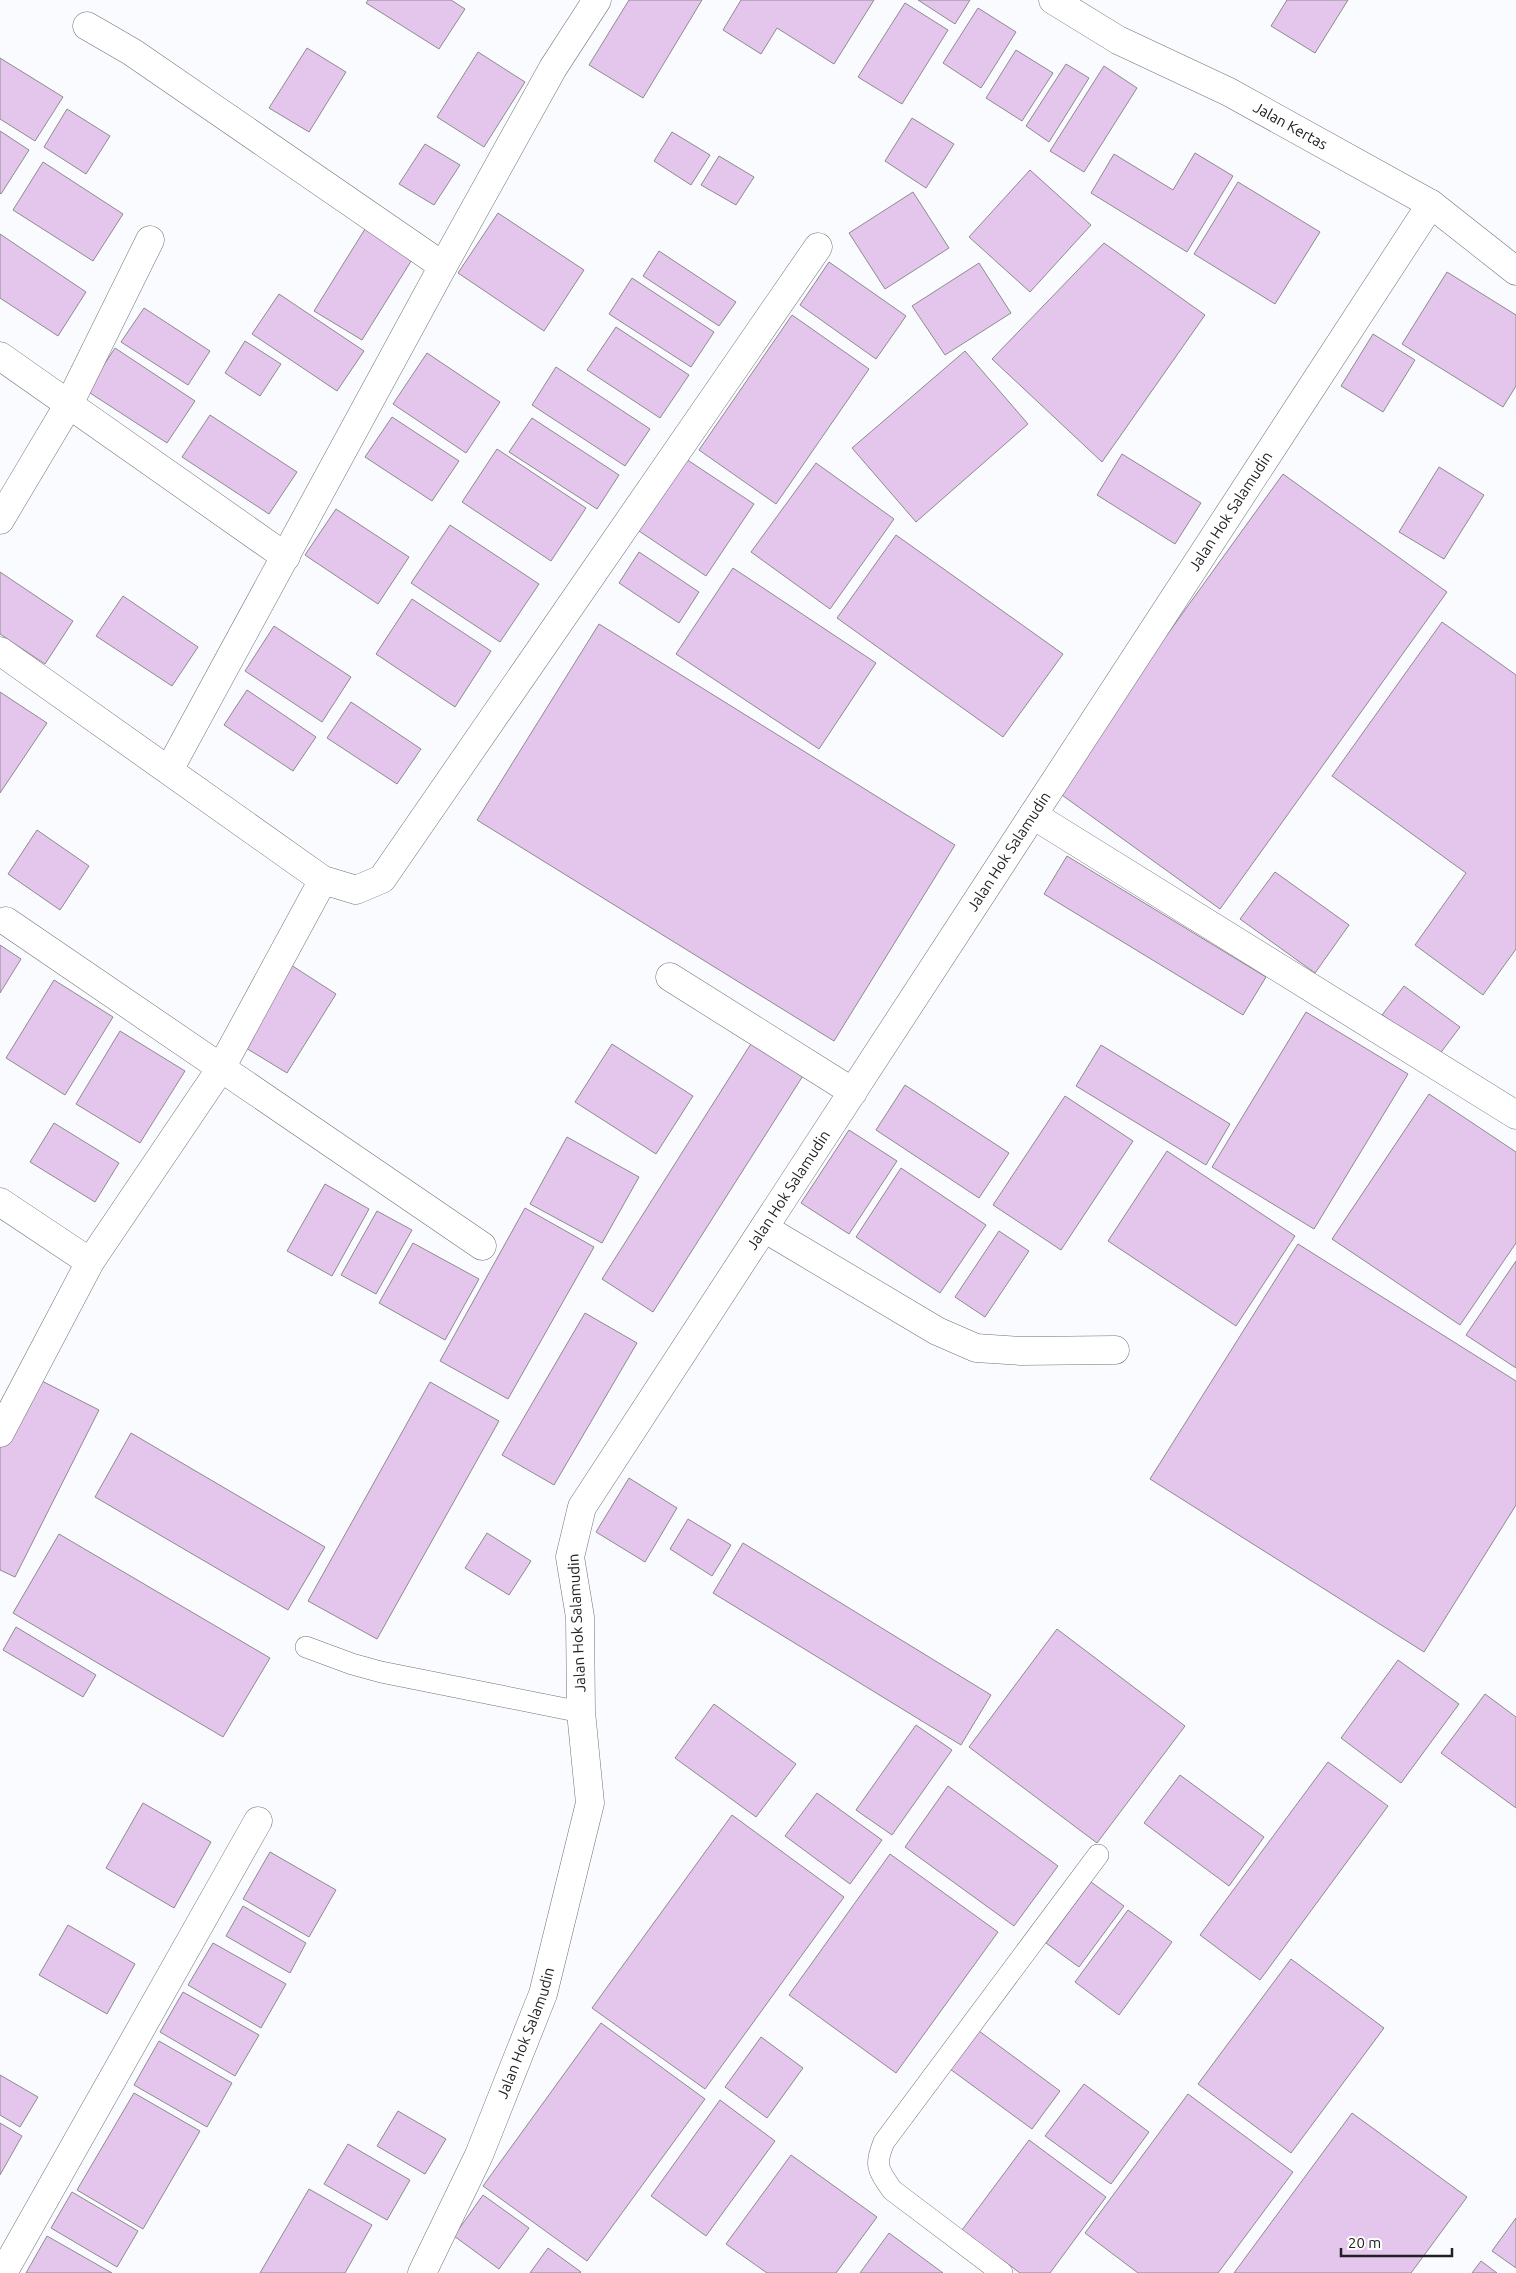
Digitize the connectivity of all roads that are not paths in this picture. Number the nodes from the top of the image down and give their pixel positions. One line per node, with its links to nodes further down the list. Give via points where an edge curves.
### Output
1 (598, 0): 7 (street, via 553,68)
2 (1053, 0): 4 (street, Jalan Kertas, via 1118,40 1229,92)
3 (87, 26): 7 (street, via 132,52)
4 (1431, 204): 8 (street, Jalan Kertas); 15 (street, Jalan Hok Salamudin)
5 (150, 240): 10 (street)
6 (818, 247): 16 (street, via 382,879 356,890)
7 (443, 266): 12 (street)
8 (1516, 271)
9 (0, 356): 10 (street)
10 (69, 404): 11 (street); 12 (street)
11 (0, 520)
12 (286, 557): 14 (street)
13 (0, 651): 14 (street)
14 (169, 770): 16 (street)
15 (1033, 815): 20 (street, Jalan Hok Salamudin); 21 (street)
16 (323, 880): 19 (street)
17 (6, 921): 19 (street)
18 (670, 977): 20 (street)
19 (221, 1068): 24 (street); 25 (street)
20 (853, 1092): 23 (street, Jalan Hok Salamudin)
21 (1516, 1115)
22 (0, 1202): 25 (street)
23 (764, 1228): 26 (street, via 937,1331 976,1348); 29 (street, Jalan Hok Salamudin, via 582,1508 570,1557 580,1617)
24 (482, 1246)
25 (90, 1262): 27 (street)
26 (1115, 1350)
27 (0, 1433)
28 (306, 1647): 29 (lane, via 382,1672)
29 (581, 1712): 33 (street, Jalan Hok Salamudin, via 590,1802 543,1994 479,2155)
30 (258, 1821): 32 (street)
31 (1098, 1855): 34 (lane, via 884,2142 877,2160 881,2174 892,2190)
32 (3, 2273)
33 (422, 2273)
34 (1002, 2273)

